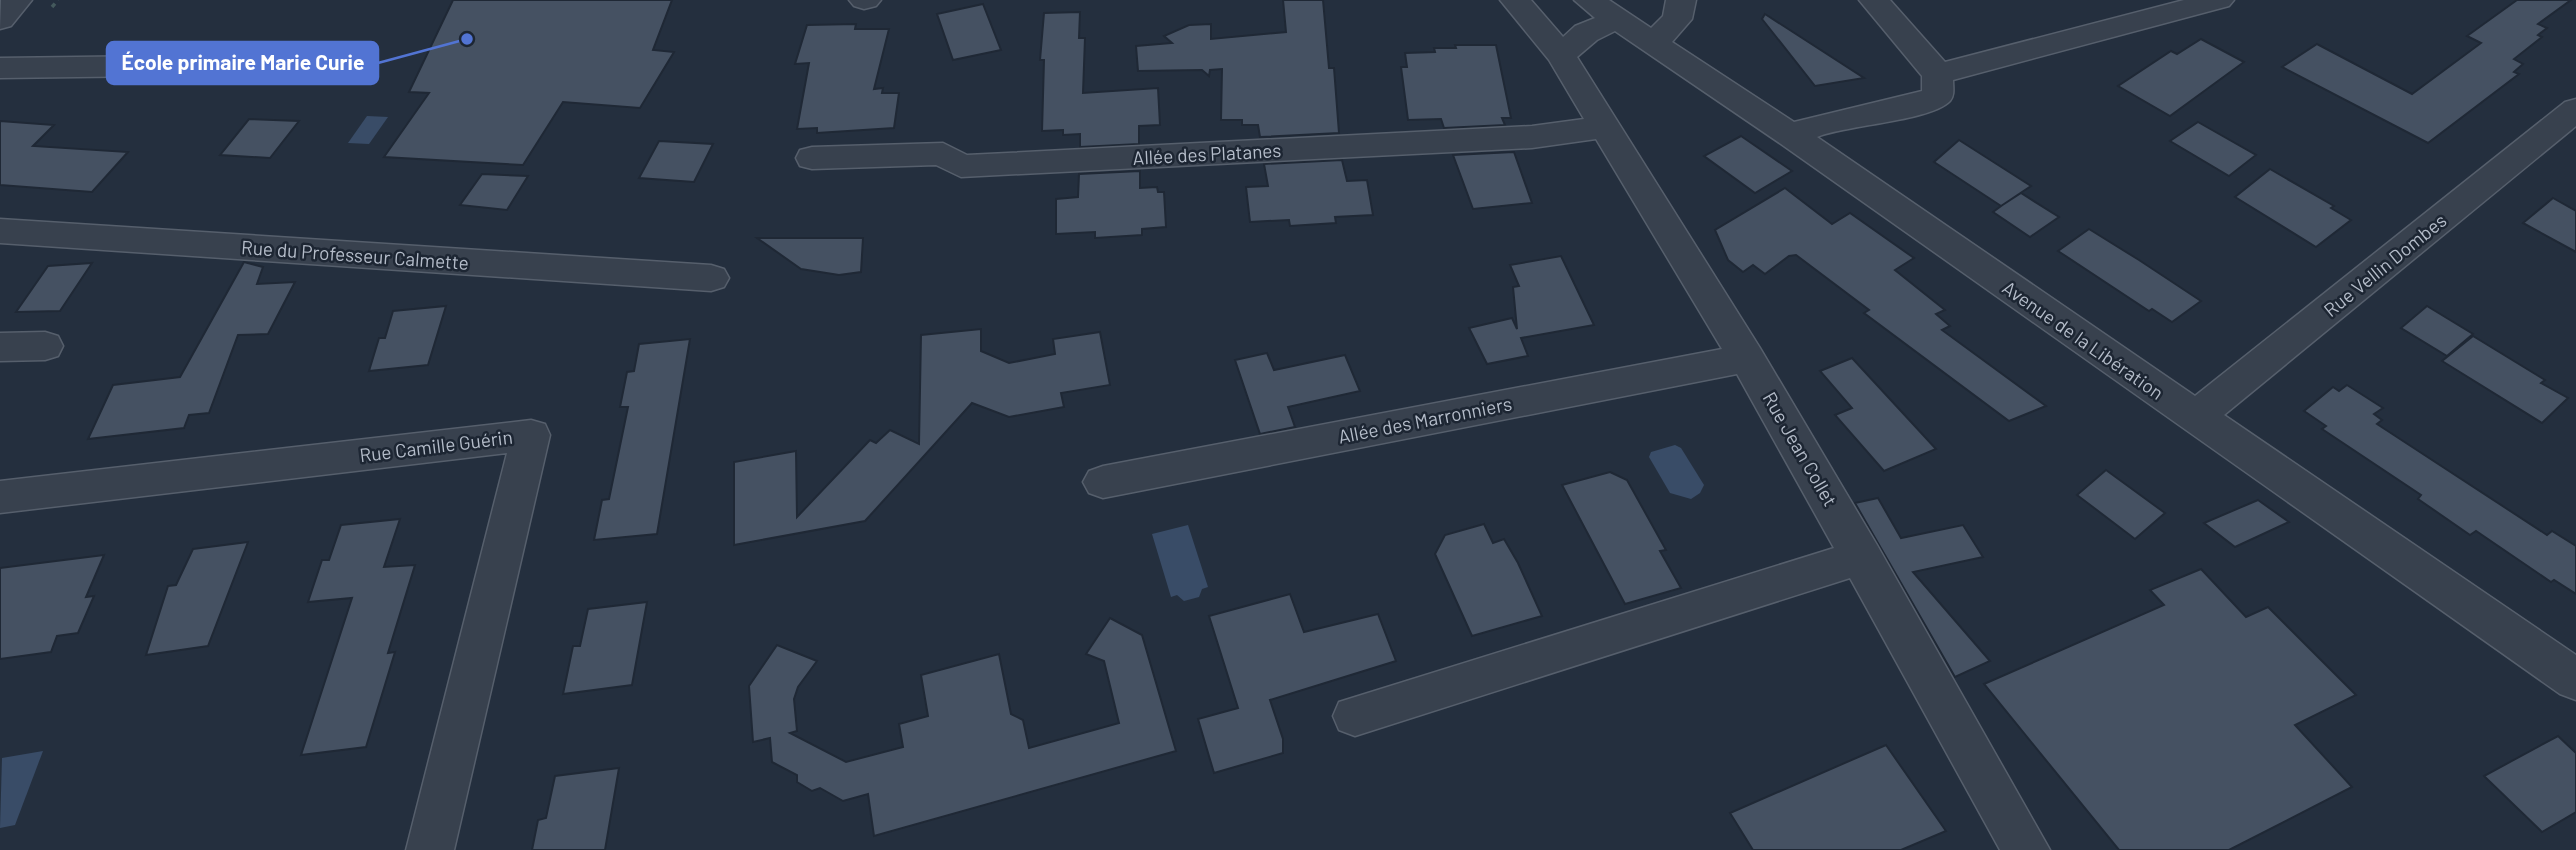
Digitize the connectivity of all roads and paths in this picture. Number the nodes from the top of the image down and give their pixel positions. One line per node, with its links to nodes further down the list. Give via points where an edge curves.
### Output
1 (17, 0): 8 (street)
2 (1515, 0): 10 (street, Rue Jean Collet)
3 (1681, 0): 9 (street, via 1677,19)
4 (1874, 0): 13 (street)
5 (2220, 0): 13 (street)
6 (1590, 1): 7 (street, Avenue de la Libération); 10 (street, via 1570,14)
7 (1618, 19): 9 (street, Avenue de la Libération); 10 (street)
8 (0, 20)
9 (1654, 43): 16 (street, Avenue de la Libération)
10 (1553, 47): 15 (street, Rue Jean Collet)
11 (154, 66): 12 (street)
12 (0, 68)
13 (1938, 74): 16 (street, via 1937,96 1916,106 1810,126)
14 (2576, 109): 23 (street, Rue Vellin Dombes, via 2221,399)
15 (1605, 127): 17 (street, Allée des Platanes, via 1532,137 961,166 943,154); 22 (street, Rue Jean Collet)
16 (1791, 136): 23 (street, Avenue de la Libération)
17 (812, 158)
18 (0, 231): 19 (street, Rue du Professeur Calmette)
19 (710, 278)
20 (45, 346): 21 (street)
21 (0, 347)
22 (1747, 358): 24 (street, Allée des Marronniers); 26 (street, Rue Jean Collet)
23 (2192, 416): 27 (street, Avenue de la Libération)
24 (1102, 482)
25 (0, 497): 29 (street, Rue Camille Guérin, via 530,435)
26 (1862, 557): 28 (street); 30 (street, Rue Jean Collet)
27 (2576, 680)
28 (1355, 716)
29 (430, 850)
30 (2026, 850)

